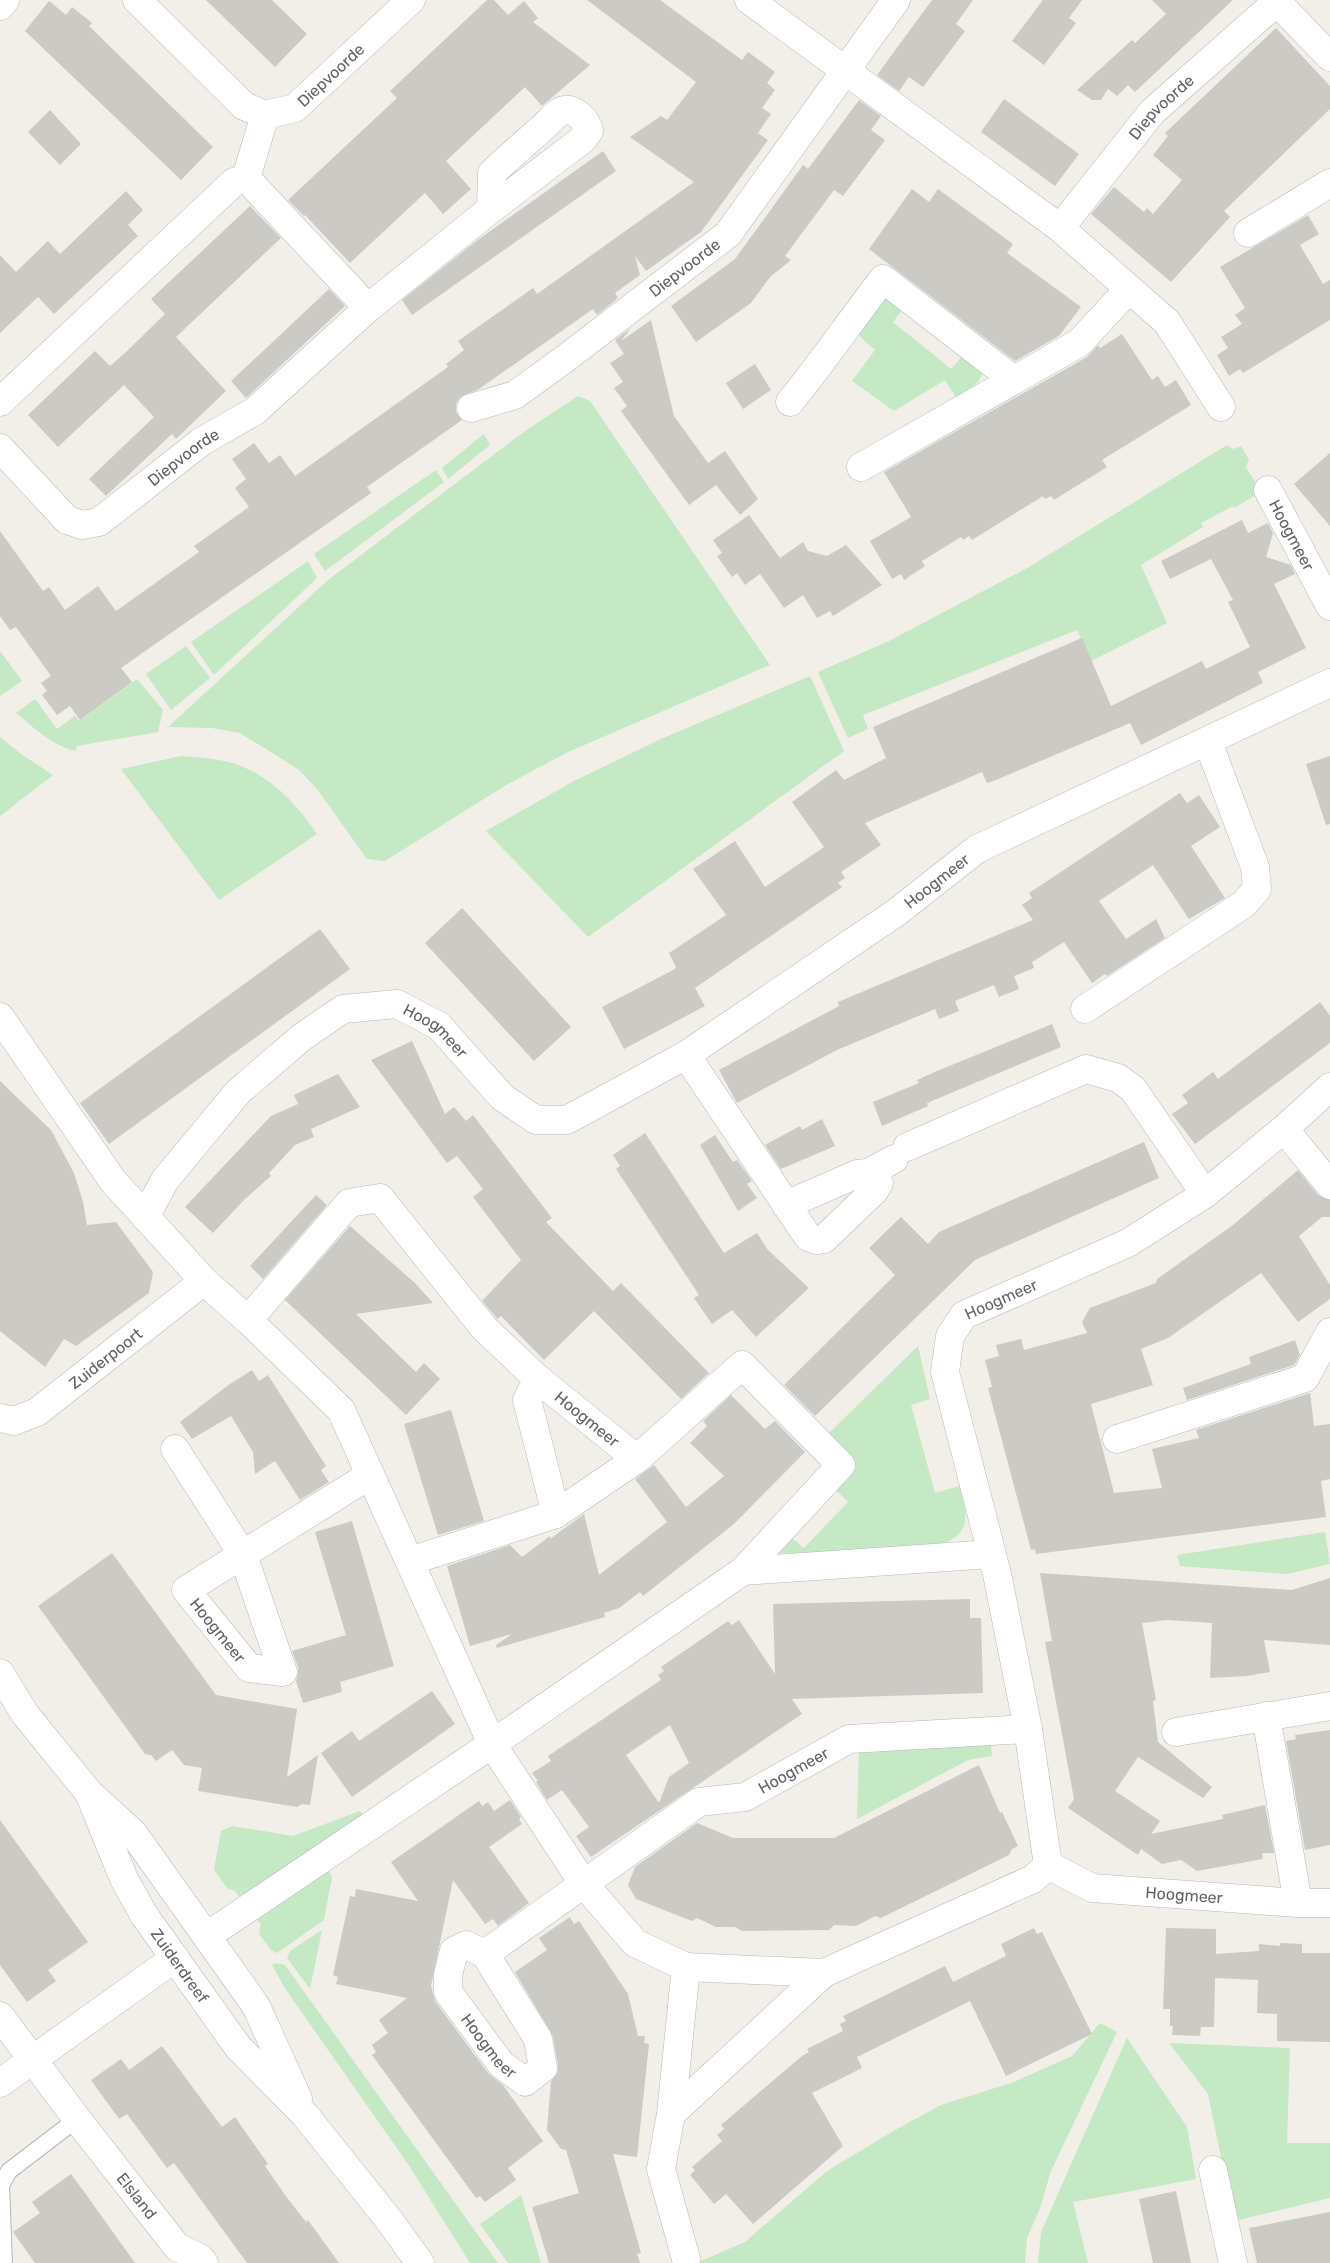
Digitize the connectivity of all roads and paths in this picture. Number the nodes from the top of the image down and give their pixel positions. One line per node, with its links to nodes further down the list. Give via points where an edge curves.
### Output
1 (5, 0): 7 (street)
2 (137, 0): 10 (street, via 244,106)
3 (411, 0): 10 (street, Diepvoorde, via 296,108)
4 (749, 0): 9 (street)
5 (896, 0): 9 (street, Diepvoorde)
6 (1277, 1): 8 (street, Diepvoorde); 14 (street, Diepvoorde, via 1152,112)
7 (0, 6)
8 (1330, 57)
9 (845, 70): 14 (street); 22 (street, Diepvoorde, via 728,234 515,395)
10 (265, 115): 11 (street)
11 (246, 178): 17 (street); 19 (street, via 234,182)
12 (1330, 183): 15 (street)
13 (491, 208): 17 (street, Diepvoorde)
14 (1060, 228): 16 (street)
15 (1248, 233)
16 (1129, 289): 18 (street, via 1079,343); 21 (street, via 1166,322)
17 (368, 308): 23 (street, Diepvoorde, via 255,411 201,442 98,522 82,525 67,520)
18 (1014, 380): 20 (street, via 883,280); 24 (street)
19 (0, 402)
20 (790, 402)
21 (1221, 407)
22 (472, 408)
23 (0, 448)
24 (861, 468)
25 (1268, 490): 26 (street, Hoogmeer)
26 (1330, 606)
27 (1330, 683): 28 (street, Hoogmeer)
28 (1208, 742): 29 (street, via 1255,867 1257,889 1244,904); 31 (street, Hoogmeer, via 977,849 897,912)
29 (1085, 1009)
30 (0, 1017): 38 (street, via 52,1084 113,1181)
31 (686, 1055): 37 (street); 38 (street, Hoogmeer, via 567,1120 536,1120 502,1097 439,1026 397,1004 343,1009 302,1037 238,1092 165,1180)
32 (1330, 1087): 33 (street, Hoogmeer)
33 (1284, 1129): 35 (street); 36 (street, Hoogmeer)
34 (868, 1172): 36 (street, via 900,1153 1086,1069 1118,1078 1133,1089); 37 (street); 37 (street, via 878,1183 874,1191 824,1239 808,1236)
35 (1330, 1185)
36 (1205, 1194): 49 (street, Hoogmeer, via 1128,1243 964,1315 950,1336 944,1372)
37 (786, 1205)
38 (145, 1217): 39 (street)
39 (204, 1281): 40 (street); 43 (street, Zuiderpoort, via 37,1412 14,1420)
40 (248, 1320): 42 (street, Hoogmeer, via 348,1203 380,1198 484,1328); 47 (street, via 341,1410)
41 (1330, 1332): 44 (street, via 1305,1378)
42 (538, 1379): 46 (street, Hoogmeer); 48 (street, Hoogmeer, via 527,1400)
43 (0, 1418)
44 (1117, 1439)
45 (175, 1449): 47 (street, via 243,1554)
46 (637, 1459): 48 (street, Hoogmeer); 51 (street, Hoogmeer, via 742,1365 841,1465)
47 (370, 1475): 50 (street)
48 (556, 1514): 50 (street, Hoogmeer)
49 (991, 1554): 51 (street); 55 (street, Hoogmeer)
50 (410, 1561): 57 (street)
51 (743, 1570): 57 (street, Hoogmeer)
52 (0, 1673): 58 (street, Zuiderdreef, via 25,1714)
53 (1330, 1706): 54 (street)
54 (1266, 1716): 56 (street); 61 (street)
55 (1028, 1729): 59 (street, Hoogmeer); 60 (street, Hoogmeer, via 849,1739 745,1796 699,1802)
56 (1176, 1732)
57 (492, 1744): 60 (street); 63 (street, Hoogmeer)
58 (89, 1793): 63 (street, Zuiderdreef, via 134,1833); 65 (street, Zuiderdreef, via 124,1879 144,1915)
59 (1048, 1865): 61 (street, Hoogmeer, via 1092,1888); 67 (street, via 1033,1879)
60 (583, 1883): 64 (street, Hoogmeer); 66 (street, via 636,1943)
61 (1298, 1903): 62 (street, Hoogmeer)
62 (1330, 1903)
63 (207, 1936): 65 (street, Hoogmeer); 72 (street, Zuiderdreef, via 256,2006)
64 (485, 1954): 64 (street, Hoogmeer, via 538,2039 543,2068 525,2082 501,2064 448,1992 448,1975 454,1952 466,1945)
65 (175, 1958): 69 (street); 72 (street, Zuiderdreef, via 238,2047)
66 (686, 1967): 67 (street); 71 (street)
67 (824, 1973): 71 (street)
68 (0, 2016): 69 (street, Elsland)
69 (32, 2059): 70 (street); 73 (street, Elsland)
70 (0, 2082)
71 (671, 2114): 75 (street, via 661,2169)
72 (305, 2115): 78 (street, Zuiderdreef)
73 (76, 2119): 76 (lane, via 9,2171 1,2185); 77 (street, Elsland, via 177,2247)
74 (1213, 2170): 79 (street)
75 (686, 2259)
76 (4, 2263)
77 (204, 2263)
78 (420, 2263)
79 (1233, 2263)

